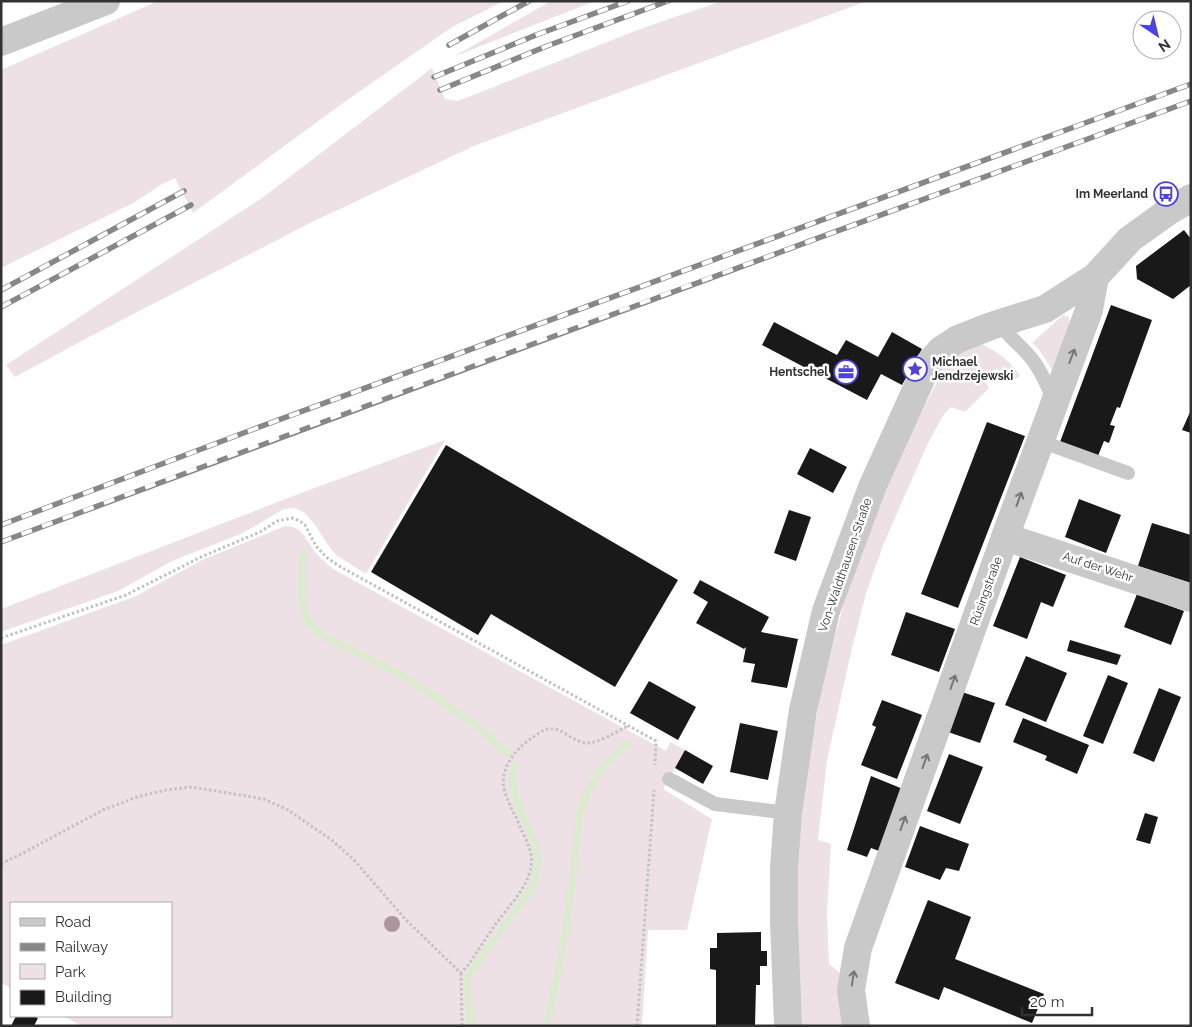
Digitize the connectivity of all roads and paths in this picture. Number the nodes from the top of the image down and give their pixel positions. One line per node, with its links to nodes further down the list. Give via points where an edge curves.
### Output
1 (106, 1): 2 (street)
2 (1, 42)
3 (1191, 198): 4 (street, via 1130,239)
4 (1095, 277): 5 (street, Von-Waldthausen-Straße, via 1046,309); 6 (street, Rüsingstraße, one-way to 4, via 1089,310)
5 (1000, 323): 6 (lane, via 1006,335 1034,362); 15 (street, Von-Waldthausen-Straße, via 958,339 941,350 928,366 873,484 826,611 803,710)
6 (1054, 402): 7 (street, Rüsingstraße)
7 (1040, 441): 8 (lane); 9 (street, Rüsingstraße, one-way to 7)
8 (1128, 473)
9 (1005, 537): 10 (street, Auf der Wehr); 21 (street, Rüsingstraße, one-way to 9, via 851,990 858,948)
10 (1191, 598)
11 (1, 638): 12 (path, via 126,595 277,521 292,518 305,525 316,546 339,566)
12 (628, 726): 13 (path, via 656,741); 17 (path, via 586,743 551,727 529,740 510,760 504,771 505,793 530,847 531,868 522,890)
13 (655, 770): 14 (path); 19 (path)
14 (669, 779): 15 (lane, via 715,804)
15 (788, 813): 20 (street, Von-Waldthausen-Straße, via 784,867)
16 (1, 864): 17 (path, via 103,810 136,797 192,787 264,799 288,810 333,841 354,860 407,921)
17 (461, 973): 18 (path)
18 (462, 1026)
19 (637, 1026)
20 (788, 1026)
21 (856, 1026)

